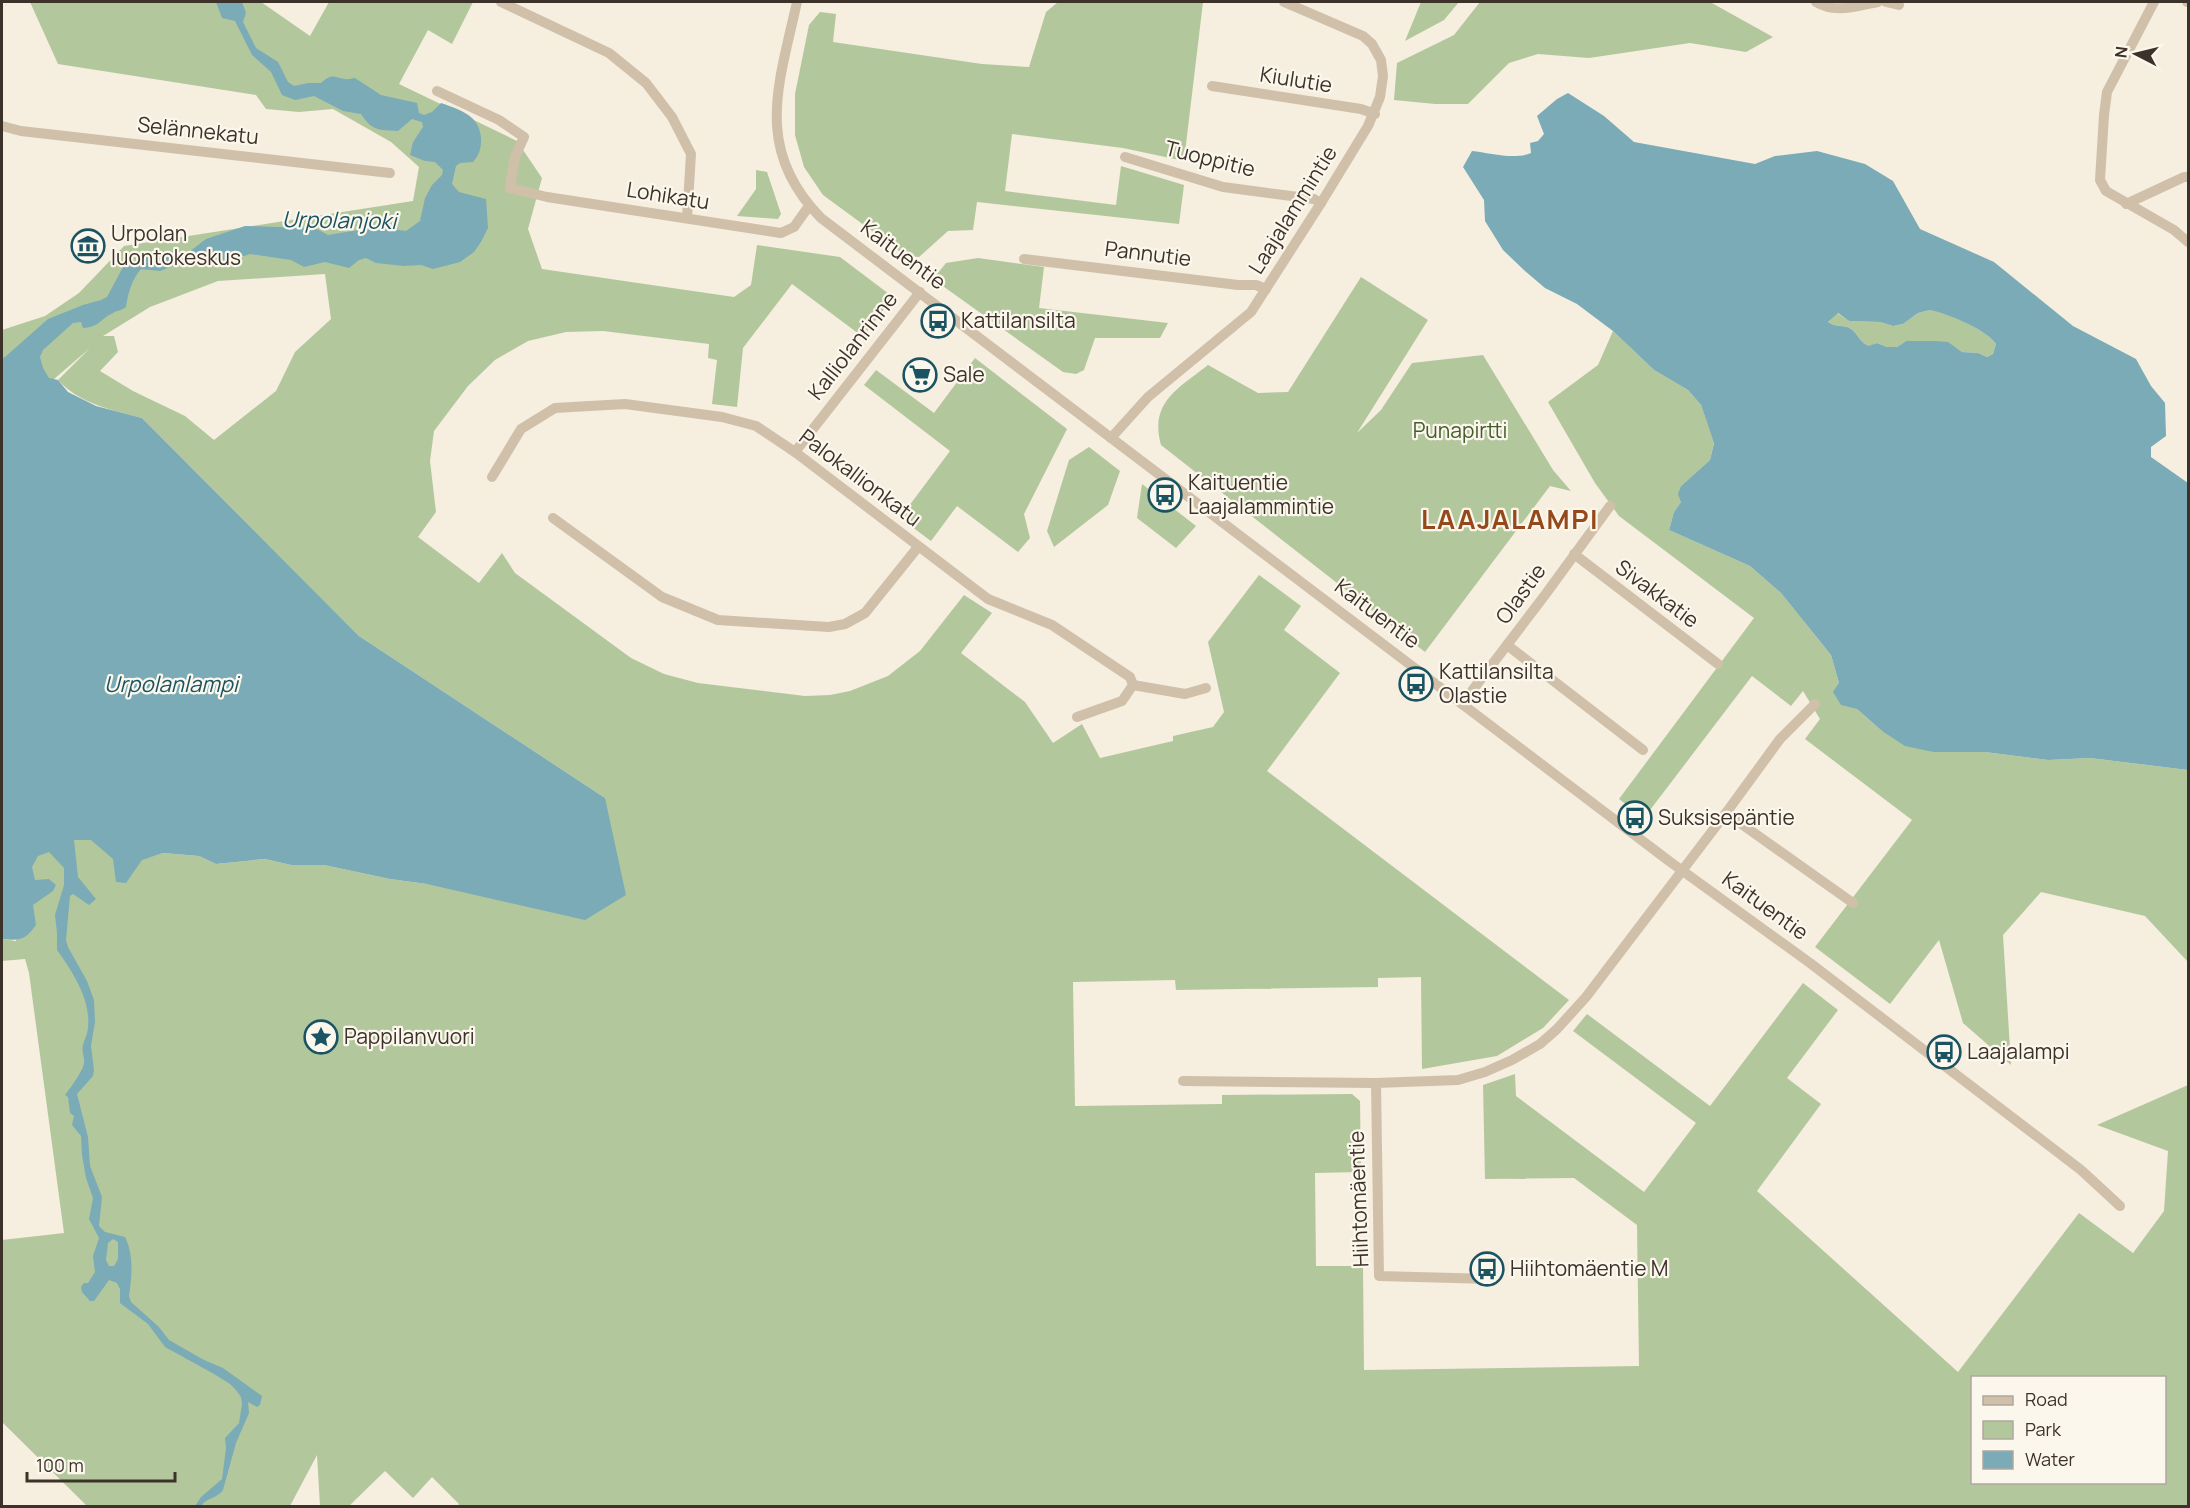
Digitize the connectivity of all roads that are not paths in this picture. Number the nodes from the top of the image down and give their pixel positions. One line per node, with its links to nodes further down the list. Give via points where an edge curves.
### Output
1 (501, 2): 19 (street, via 609,53 646,83 672,117 691,154)
2 (797, 2): 18 (street, Kaituentie, via 779,83 776,116 780,151 790,179)
3 (1284, 2): 11 (street, Laajalammintie, via 1363,36 1372,44 1381,60 1383,76)
4 (1816, 2): 5 (street, via 1837,10)
5 (1878, 2)
6 (1886, 2): 8 (street)
7 (2154, 2): 17 (street, via 2107,92 2100,180 2106,191)
8 (1899, 5)
9 (1212, 86): 11 (street, Kiulutie)
10 (437, 91): 19 (street, Lohikatu, via 499,120 524,137 515,157 510,188)
11 (1375, 114): 16 (street, Laajalammintie)
12 (2, 126): 14 (street, Selännekatu)
13 (1125, 157): 16 (street, Tuoppitie, via 1222,187)
14 (390, 173)
15 (2188, 177): 17 (street)
16 (1322, 203): 22 (street, Laajalammintie)
17 (2126, 204): 20 (street)
18 (809, 206): 19 (street, Lohikatu, via 794,227 781,233); 23 (street, Kaituentie)
19 (687, 218)
20 (2188, 242)
21 (1024, 259): 22 (street, Pannutie)
22 (1266, 289): 24 (street, Laajalammintie, via 1242,321 1148,397)
23 (920, 292): 24 (street, Kaituentie); 25 (street, Kalliolanrinne)
24 (1112, 438): 35 (street, Kaituentie)
25 (795, 452): 26 (street, Palokallionkatu, via 756,426 722,417 625,404 555,408 521,429); 29 (street, Palokallionkatu)
26 (492, 477)
27 (1610, 506): 30 (street, Olastie)
28 (553, 518): 29 (street, via 662,597 718,620 829,627 845,624 865,613)
29 (918, 547): 33 (street, Palokallionkatu, via 988,599 1052,625 1130,677)
30 (1574, 554): 31 (street, Olastie); 32 (street, Sivakkatie)
31 (1507, 645): 35 (street, Olastie); 38 (street)
32 (1718, 664)
33 (1133, 685): 34 (street, via 1185,694); 37 (street, via 1122,701)
34 (1206, 688)
35 (1462, 704): 40 (street, Kaituentie)
36 (1815, 704): 39 (street, via 1780,739)
37 (1077, 717)
38 (1644, 750)
39 (1726, 813): 40 (street); 41 (street)
40 (1681, 870): 43 (street, via 1586,997 1540,1044 1485,1072 1458,1080); 44 (street, Kaituentie, via 2081,1170)
41 (1853, 903)
42 (1183, 1081): 43 (street)
43 (1376, 1083): 45 (street, Hiihtomäentie, via 1378,1276)
44 (2120, 1206)
45 (1491, 1279)

